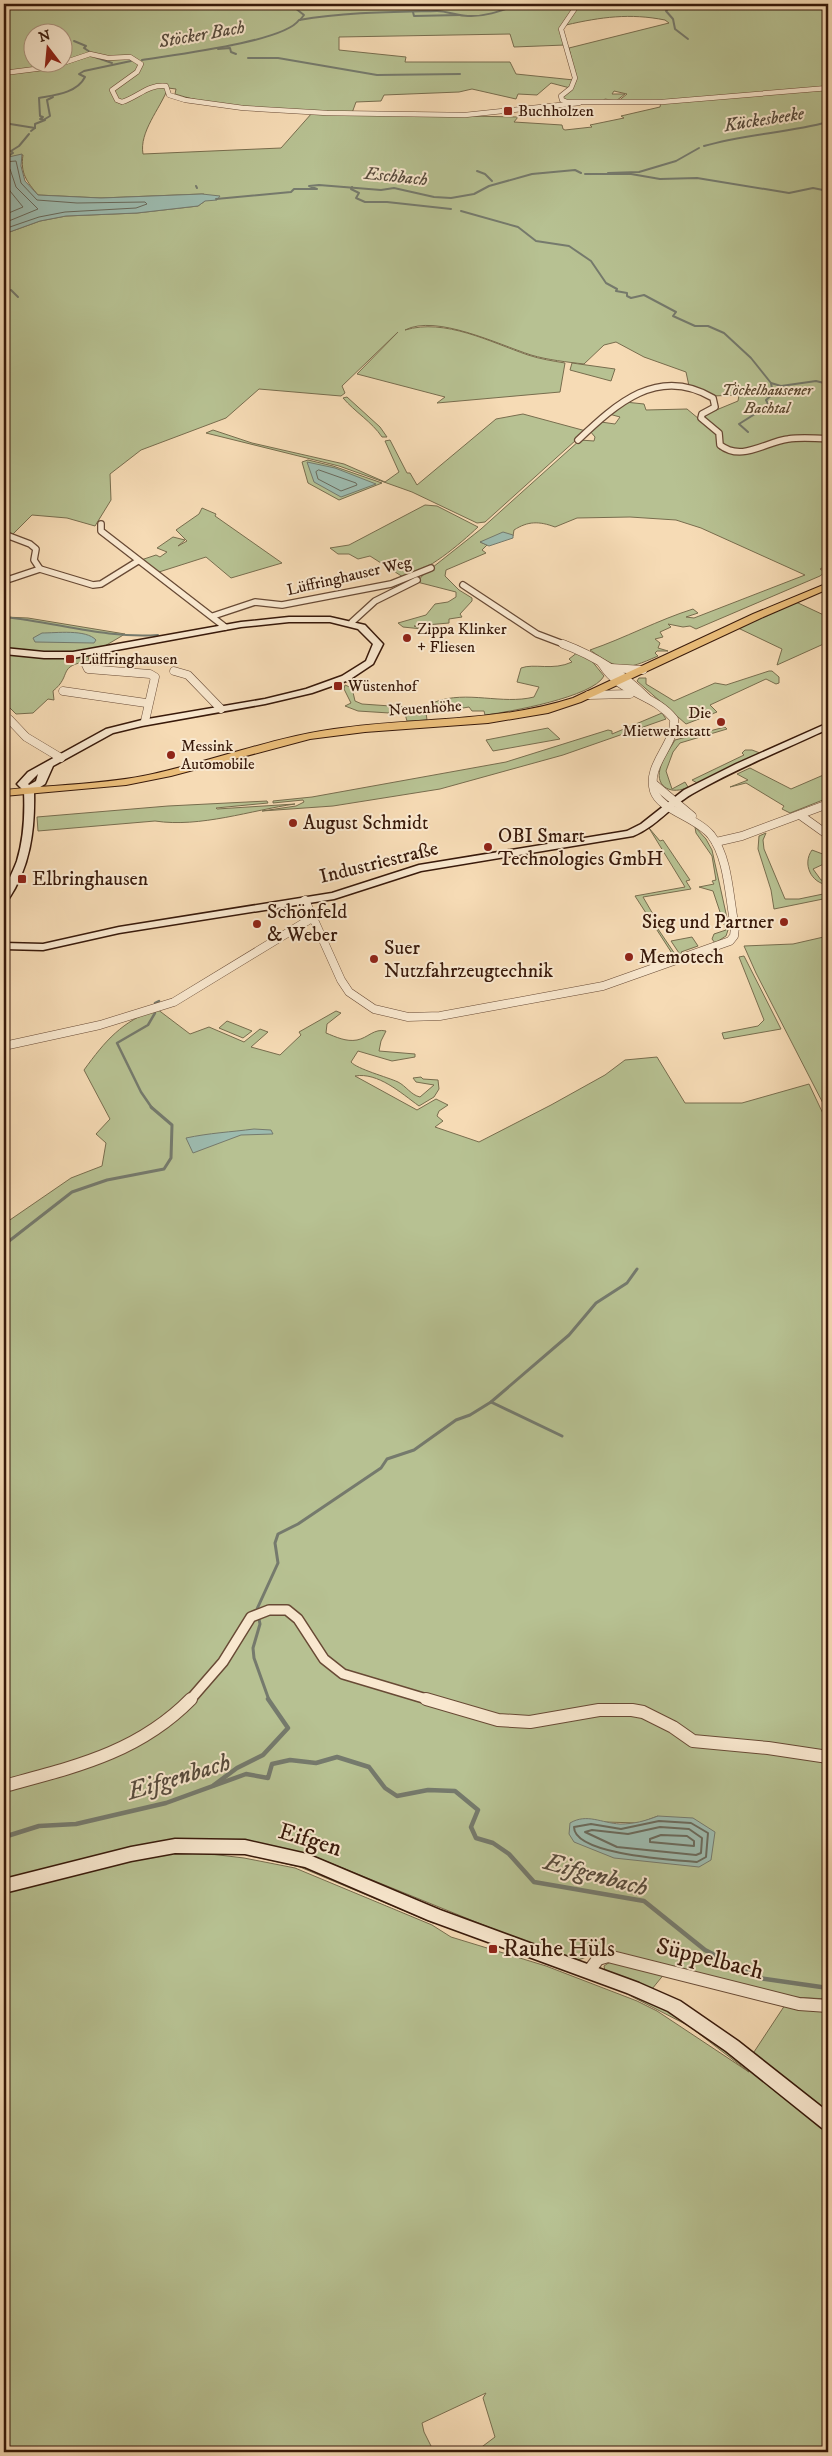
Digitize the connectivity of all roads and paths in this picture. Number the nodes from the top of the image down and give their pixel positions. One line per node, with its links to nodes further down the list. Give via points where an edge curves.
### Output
1 (531, 4): 2 (street)
2 (536, 4): 3 (street)
3 (566, 4)
4 (578, 4): 7 (street, via 561,29 575,78 561,98)
5 (4, 73): 7 (street, via 63,64 86,54 128,57 141,66 112,90 117,100 125,102 145,89 162,85 166,86 169,95 185,100 320,113 473,114)
6 (828, 88): 7 (street, via 662,102)
7 (579, 103)
8 (578, 440): 9 (street, via 632,394 678,387 696,390 713,398 715,407 702,414 701,418 718,433 720,445 726,450 752,450 789,439)
9 (828, 440)
10 (101, 524): 12 (street, via 101,531)
11 (9, 536): 14 (street, via 36,549 33,556)
12 (138, 561): 14 (street, via 101,584 93,585); 21 (street)
13 (431, 568): 15 (street, Lüffringhauser Weg)
14 (40, 569): 16 (street)
15 (424, 572): 17 (street, Lüffringhauser Weg); 20 (street)
16 (4, 581)
17 (391, 584): 20 (street); 21 (street, Lüffringhauser Weg, via 282,605 255,602)
18 (463, 585): 26 (street, via 537,634 585,652)
19 (828, 586): 27 (main road, Neuenhöhe)
20 (398, 591): 22 (street, via 375,601)
21 (213, 616): 23 (street)
22 (352, 622): 23 (main road, via 314,618); 35 (main road, via 371,633 378,644 373,659 359,671 306,692)
23 (225, 627): 24 (main road, via 79,655)
24 (4, 651)
25 (86, 665): 34 (street, via 88,668 150,674 154,677)
26 (604, 665): 27 (street, via 621,670); 29 (street)
27 (643, 670): 29 (main road, Neuenhöhe)
28 (174, 671): 35 (street, via 188,675)
29 (620, 680): 31 (street); 32 (main road, Neuenhöhe); 33 (street)
30 (63, 691): 34 (street)
31 (633, 694): 32 (street); 33 (street)
32 (589, 695): 41 (main road, Neuenhöhe, via 558,707 517,716 333,732 142,779)
33 (649, 701): 40 (street, via 670,713 675,722 654,767)
34 (146, 703): 37 (street)
35 (221, 709): 37 (main road)
36 (8, 719): 39 (street, via 26,737)
37 (146, 721): 39 (main road, via 107,732)
38 (828, 726): 43 (main road, Industriestraße, via 710,780)
39 (61, 758): 41 (main road, via 29,776 22,784)
40 (654, 784): 43 (street); 43 (street, via 658,797)
41 (29, 790): 42 (main road, Neuenhöhe); 49 (main road, via 27,845 20,869)
42 (4, 793)
43 (671, 803): 46 (street); 46 (street); 50 (main road, Industriestraße, via 644,827 629,834 419,868 342,894)
44 (828, 804): 45 (street)
45 (800, 815): 47 (street); 48 (street)
46 (693, 819): 48 (street)
47 (828, 835)
48 (716, 842): 51 (street, via 735,927 732,940 723,946 619,981 568,993 436,1016 408,1017 379,1011 346,990)
49 (4, 898)
50 (305, 900): 51 (street); 52 (main road, Industriestraße, via 124,929 43,947)
51 (312, 918): 53 (street, via 179,1000)
52 (4, 946)
53 (147, 1010): 54 (street, via 100,1025)
54 (4, 1046)
55 (828, 1757): 56 (street, via 693,1741 643,1712 632,1710 599,1710 530,1722 498,1720 343,1674 324,1659 298,1619 287,1610 269,1610 251,1616 236,1645 192,1699 137,1741 98,1759)
56 (4, 1786)
57 (4, 1886): 58 (main road, Eifgen, via 161,1848 245,1847 324,1867 434,1915)
58 (589, 1971): 59 (street, Süppelbach, via 598,1959 608,1956 799,2004); 60 (main road, Eifgen, via 674,2006 732,2046)
59 (827, 2006)
60 (828, 2122)

